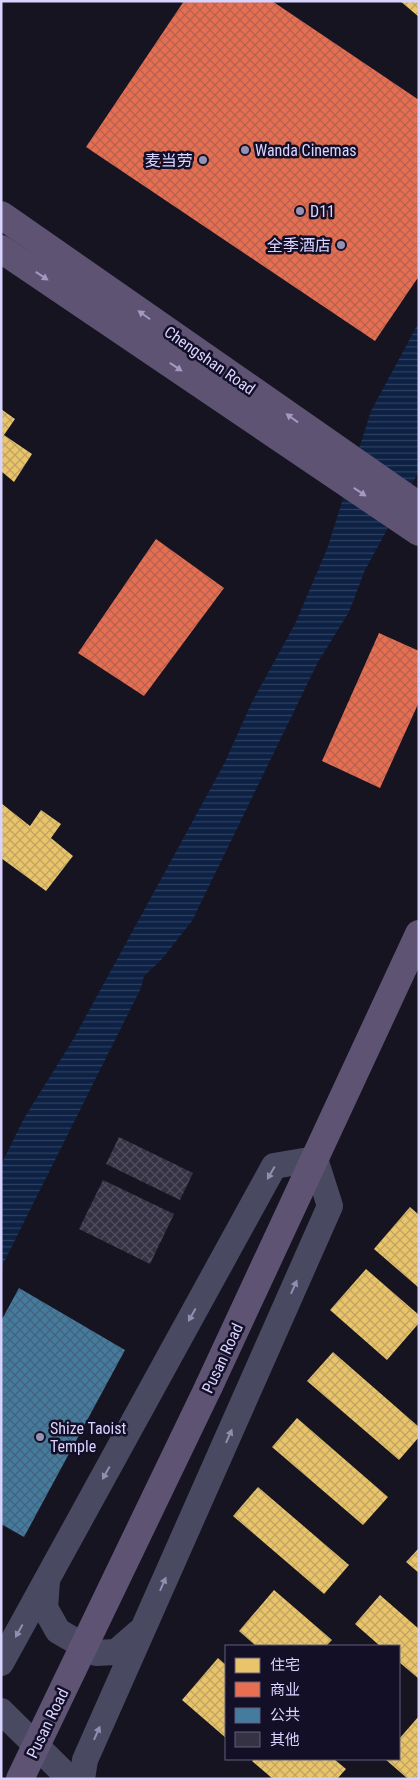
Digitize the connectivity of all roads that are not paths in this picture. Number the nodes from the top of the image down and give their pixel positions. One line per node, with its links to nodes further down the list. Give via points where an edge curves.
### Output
1 (1, 215): 3 (main road, Chengshan Road, one-way to 1)
2 (1, 249): 3 (main road, Chengshan Road, one-way to 3)
3 (326, 456): 4 (main road, Chengshan Road)
4 (411, 514)
5 (419, 934): 6 (main road, Pusan Road)
6 (314, 1159): 7 (street, one-way to 7, via 274,1166); 8 (street, one-way to 6, via 330,1206); 11 (main road, Pusan Road, bridge)
7 (47, 1580): 8 (street, via 45,1608 58,1631 96,1653 116,1652); 9 (street, one-way to 9)
8 (144, 1628): 13 (street, one-way to 8, via 85,1760)
9 (1, 1663)
10 (1, 1711): 12 (street)
11 (20, 1779)
12 (70, 1779)
13 (82, 1779)

